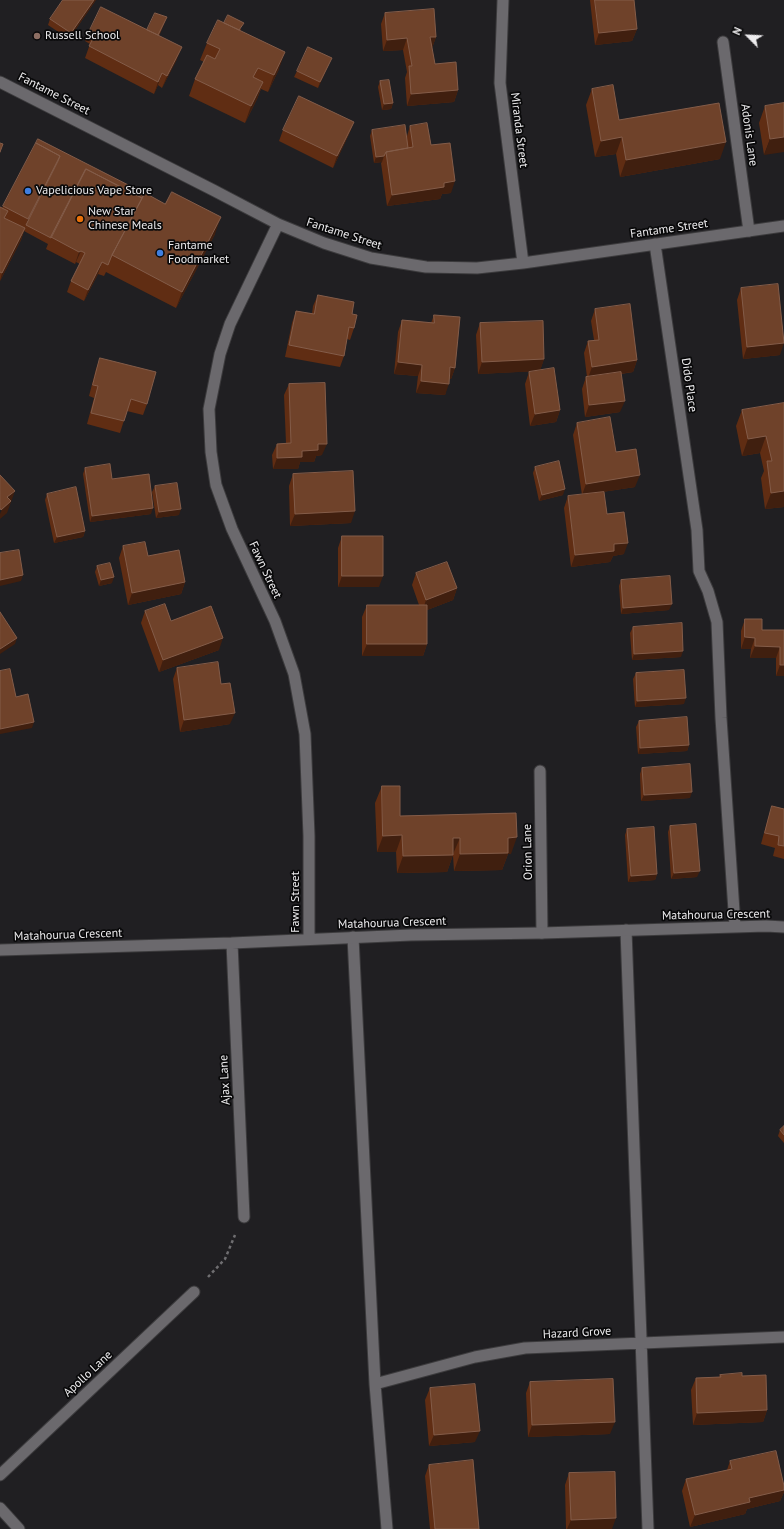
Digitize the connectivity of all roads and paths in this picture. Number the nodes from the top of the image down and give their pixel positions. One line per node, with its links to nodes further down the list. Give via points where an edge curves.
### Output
1 (503, 0): 8 (street, Miranda Street, via 500,83)
2 (723, 42): 6 (street, Adonis Lane)
3 (0, 82): 4 (street, Fantame Street)
4 (278, 224): 8 (street, Fantame Street, via 371,258 420,266 477,268); 15 (street, Fawn Street, via 230,324 220,354 209,409 216,485 232,530 275,621 294,674 306,734)
5 (784, 226): 6 (street, Fantame Street)
6 (749, 231): 7 (street, Fantame Street)
7 (655, 244): 8 (street, Fantame Street); 10 (street, Dido Place, via 697,530 699,571 717,622)
8 (523, 263)
9 (540, 771): 13 (street, Orion Lane)
10 (735, 926): 11 (street, Matahourua Crescent); 12 (street, Matahourua Crescent)
11 (784, 927)
12 (626, 930): 13 (street, Matahourua Crescent); 21 (street)
13 (542, 932): 14 (street, Matahourua Crescent)
14 (353, 937): 15 (street, Matahourua Crescent); 22 (street)
15 (309, 938): 16 (street, Matahourua Crescent)
16 (232, 943): 17 (street, Matahourua Crescent); 18 (street, Ajax Lane)
17 (0, 950)
18 (244, 1216): 19 (path, via 225,1259)
19 (194, 1292): 23 (street, Apollo Lane)
20 (784, 1337): 21 (street, Hazard Grove)
21 (641, 1343): 22 (street, Hazard Grove, via 525,1348 475,1357); 27 (street)
22 (375, 1384): 26 (street)
23 (0, 1476)
24 (0, 1508): 25 (street)
25 (19, 1529)
26 (387, 1529)
27 (648, 1529)

